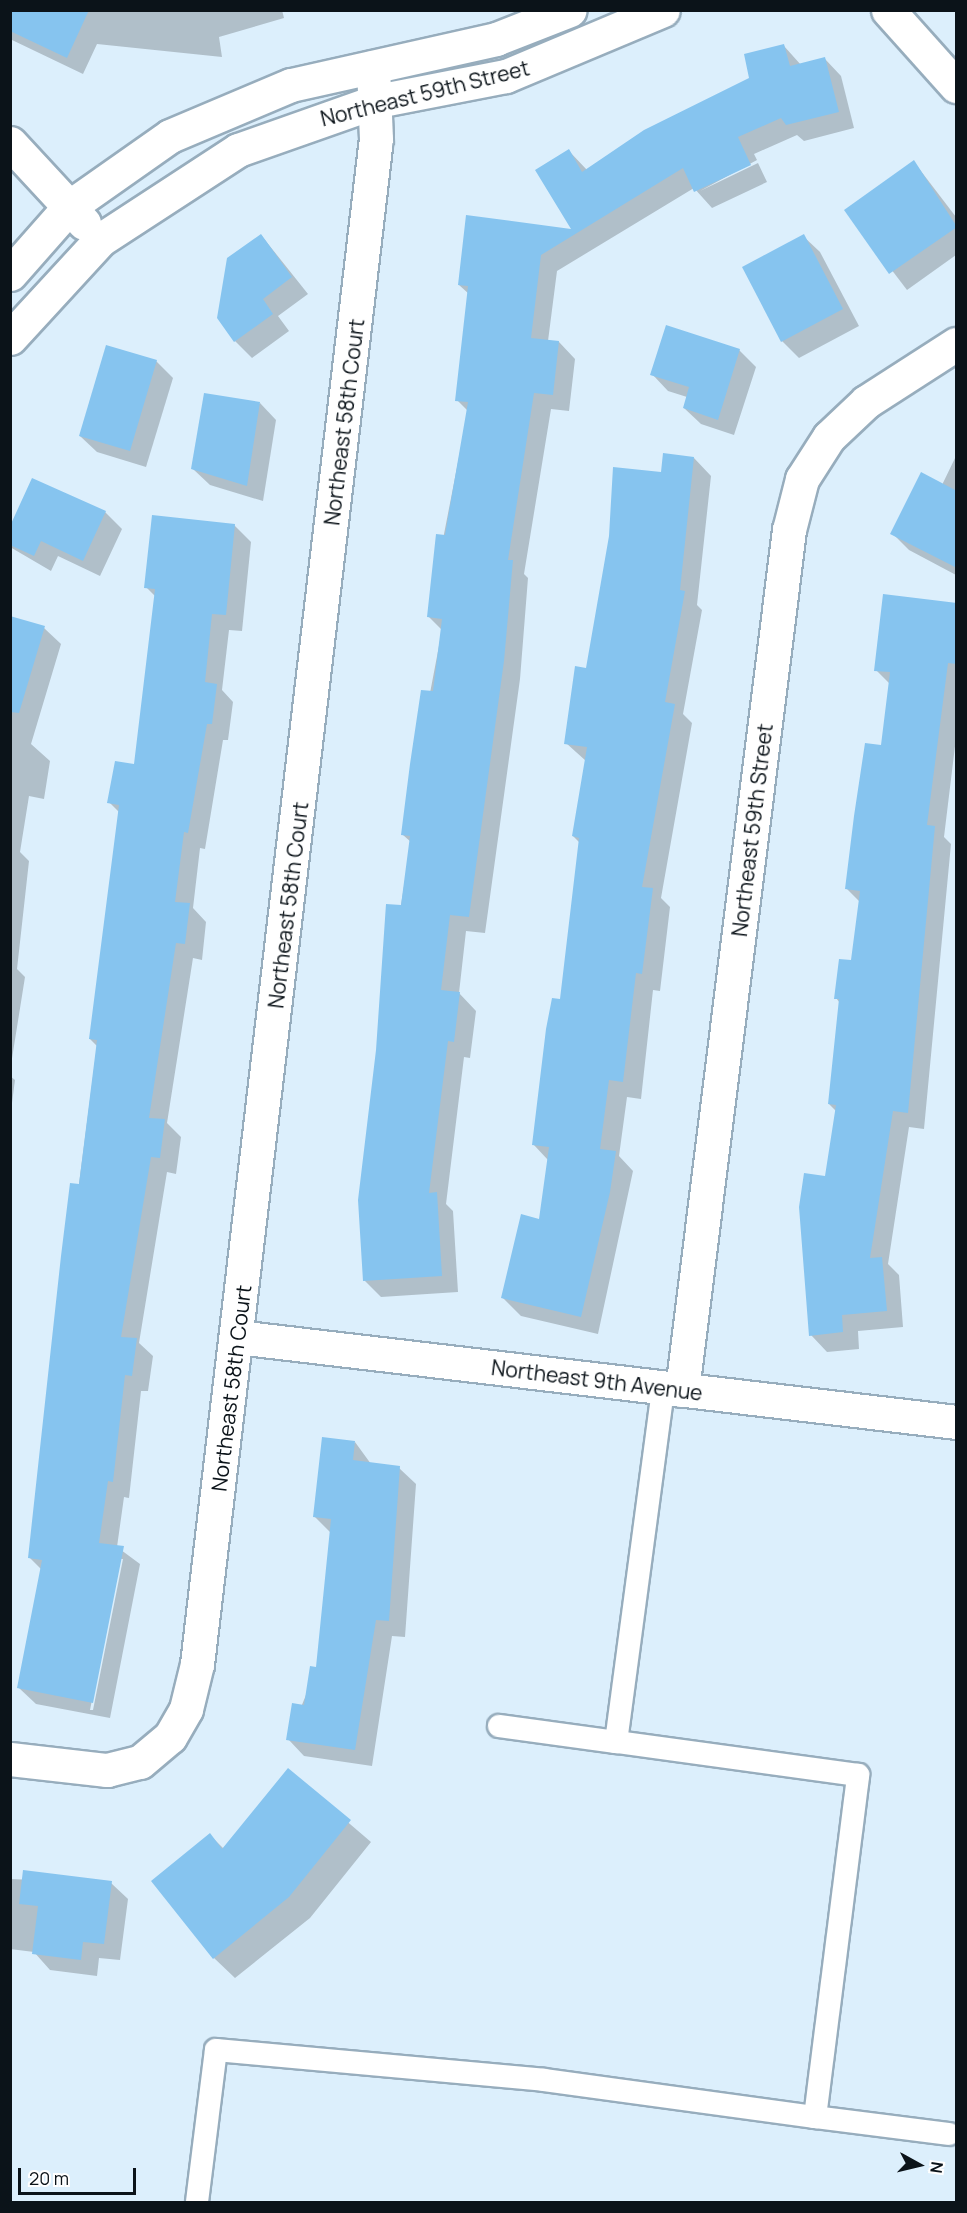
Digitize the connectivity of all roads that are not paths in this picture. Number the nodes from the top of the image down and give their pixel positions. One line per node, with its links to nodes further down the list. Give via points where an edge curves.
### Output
1 (570, 10): 4 (street, Northeast 59th Street, via 496,39)
2 (663, 10): 6 (street, Northeast 59th Street, via 506,75)
3 (888, 10): 5 (street)
4 (373, 67): 6 (street, Northeast 58th Court); 8 (street, Northeast 59th Street, via 291,85 191,127)
5 (957, 86)
6 (377, 101): 9 (street, Northeast 59th Street, via 238,150); 13 (street, Northeast 58th Court)
7 (10, 143): 8 (street)
8 (69, 207): 9 (street); 10 (street, Northeast 59th Street)
9 (100, 240): 11 (street, Northeast 59th Street)
10 (10, 274)
11 (10, 338)
12 (957, 344): 14 (street, Northeast 59th Street, via 866,402 829,436 802,479 789,530)
13 (237, 1337): 14 (street, Northeast 9th Avenue); 18 (street, Northeast 58th Court, via 198,1664 186,1709 170,1737 140,1762 107,1770)
14 (673, 1389): 15 (street, Northeast 9th Avenue); 17 (lane)
15 (957, 1422)
16 (499, 1726): 17 (lane)
17 (616, 1742): 19 (lane, via 858,1775)
18 (10, 1759)
19 (815, 2117): 20 (lane); 21 (lane, via 544,2080 216,2050)
20 (949, 2134)
21 (197, 2202)

